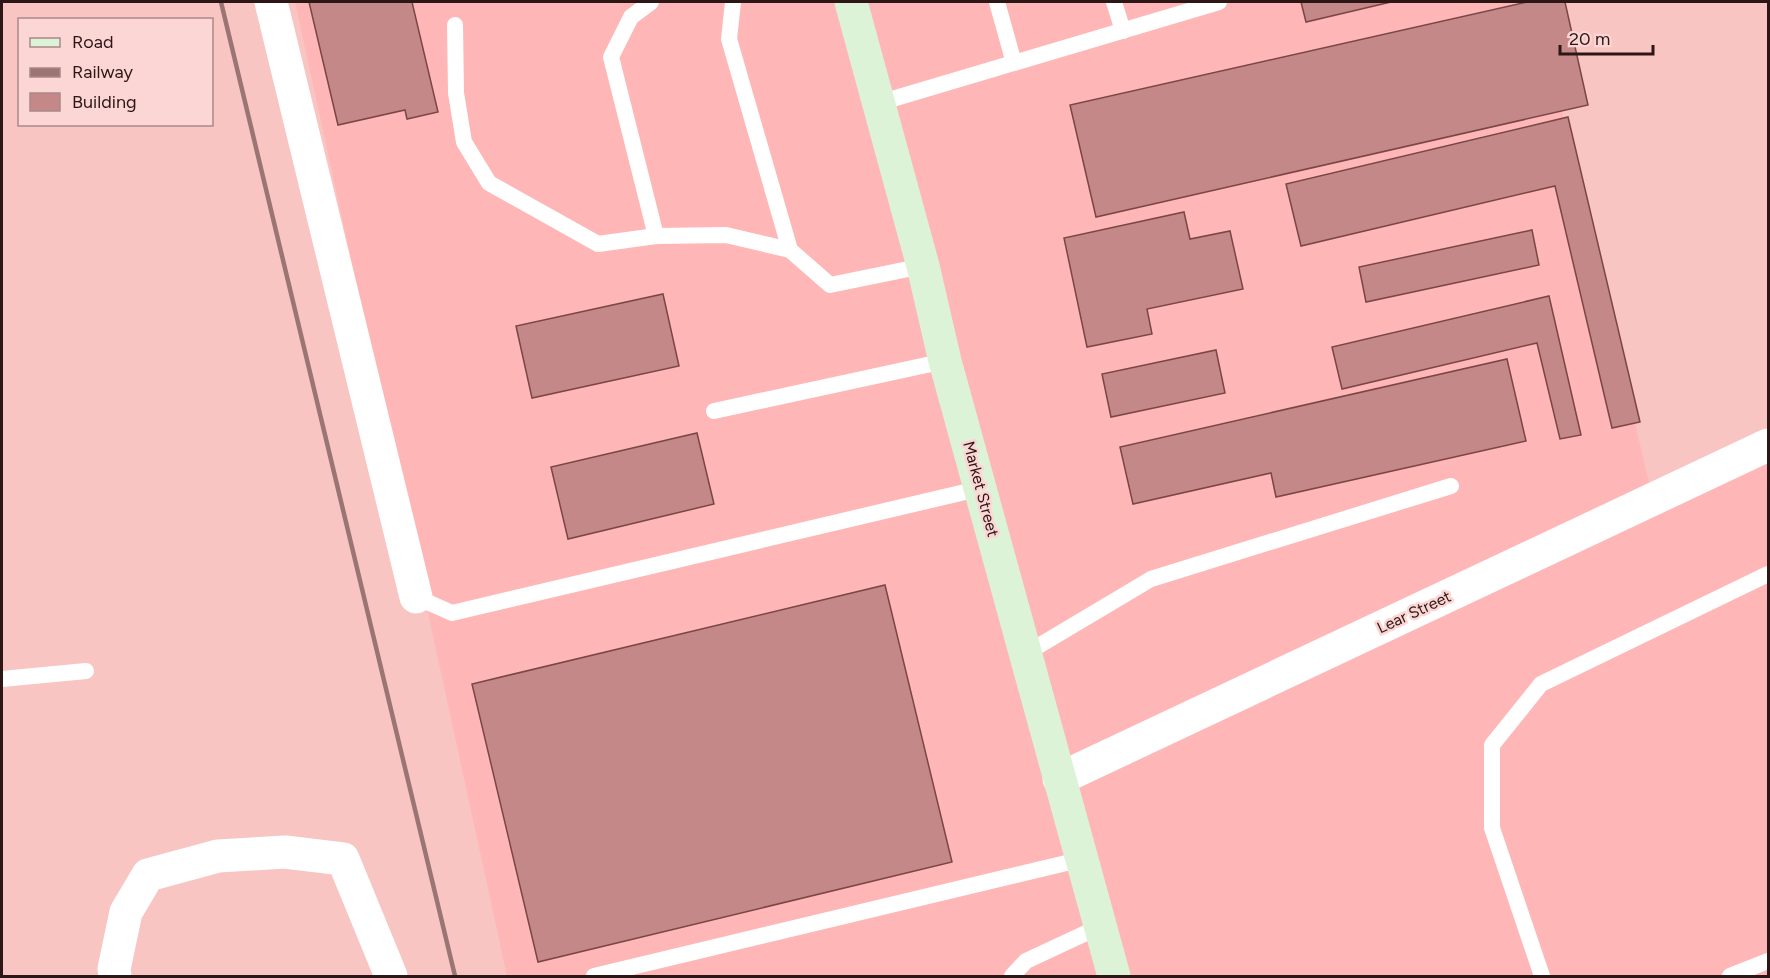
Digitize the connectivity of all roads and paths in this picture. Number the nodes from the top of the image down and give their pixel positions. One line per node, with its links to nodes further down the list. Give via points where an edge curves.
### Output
1 (271, 2): 22 (street)
2 (651, 2): 13 (lane, via 631,16 611,57)
3 (733, 2): 14 (lane, via 729,39)
4 (851, 2): 12 (main road, Market Street)
5 (997, 2): 11 (lane)
6 (1114, 2): 10 (lane)
7 (1219, 2): 8 (lane)
8 (1189, 7): 10 (lane)
9 (455, 25): 13 (lane, via 456,93 464,142 489,183 598,244)
10 (1123, 31): 11 (lane)
11 (1014, 63): 12 (lane)
12 (879, 103): 15 (main road, Market Street)
13 (656, 236): 14 (lane, via 726,235)
14 (790, 250): 15 (lane, via 830,285)
15 (923, 266): 16 (main road, Market Street)
16 (945, 361): 17 (lane); 20 (main road, Market Street)
17 (714, 411)
18 (1768, 445): 26 (street, Lear Street)
19 (1451, 486): 23 (lane, via 1151,579)
20 (982, 488): 22 (lane, via 452,613); 23 (main road, Market Street)
21 (1768, 574): 35 (lane, via 1541,684 1491,745 1492,828)
22 (416, 597)
23 (1025, 654): 26 (main road, Market Street)
24 (86, 671): 25 (lane)
25 (2, 679)
26 (1059, 779): 27 (main road, Market Street)
27 (1083, 859): 28 (main road, Market Street); 32 (lane)
28 (1101, 926): 33 (lane, via 1026,961); 34 (main road, Market Street)
29 (1768, 961): 36 (lane)
30 (115, 976): 31 (street, via 126,912 148,875 218,855 285,852 343,859)
31 (391, 976)
32 (594, 976)
33 (1012, 976)
34 (1114, 976)
35 (1542, 976)
36 (1730, 976)

